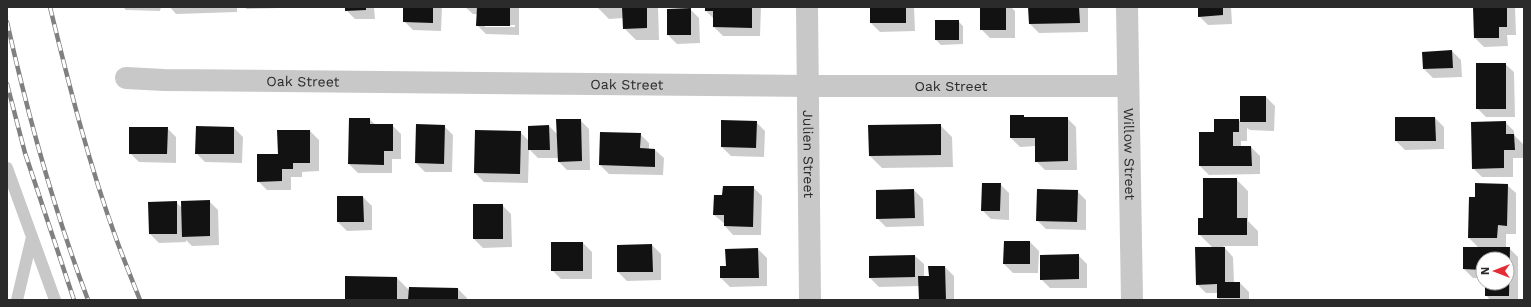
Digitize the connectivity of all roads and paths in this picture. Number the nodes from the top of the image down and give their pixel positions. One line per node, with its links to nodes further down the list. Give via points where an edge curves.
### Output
1 (807, 7): 4 (street, Julien Street)
2 (1127, 7): 5 (street, Willow Street)
3 (126, 78): 4 (street, Oak Street, via 180,81)
4 (808, 86): 5 (street, Oak Street); 10 (street, Julien Street)
5 (1128, 86): 11 (street, Willow Street)
6 (7, 168): 7 (lane)
7 (32, 237): 8 (lane); 9 (lane)
8 (16, 300)
9 (55, 300)
10 (810, 300)
11 (1132, 300)

